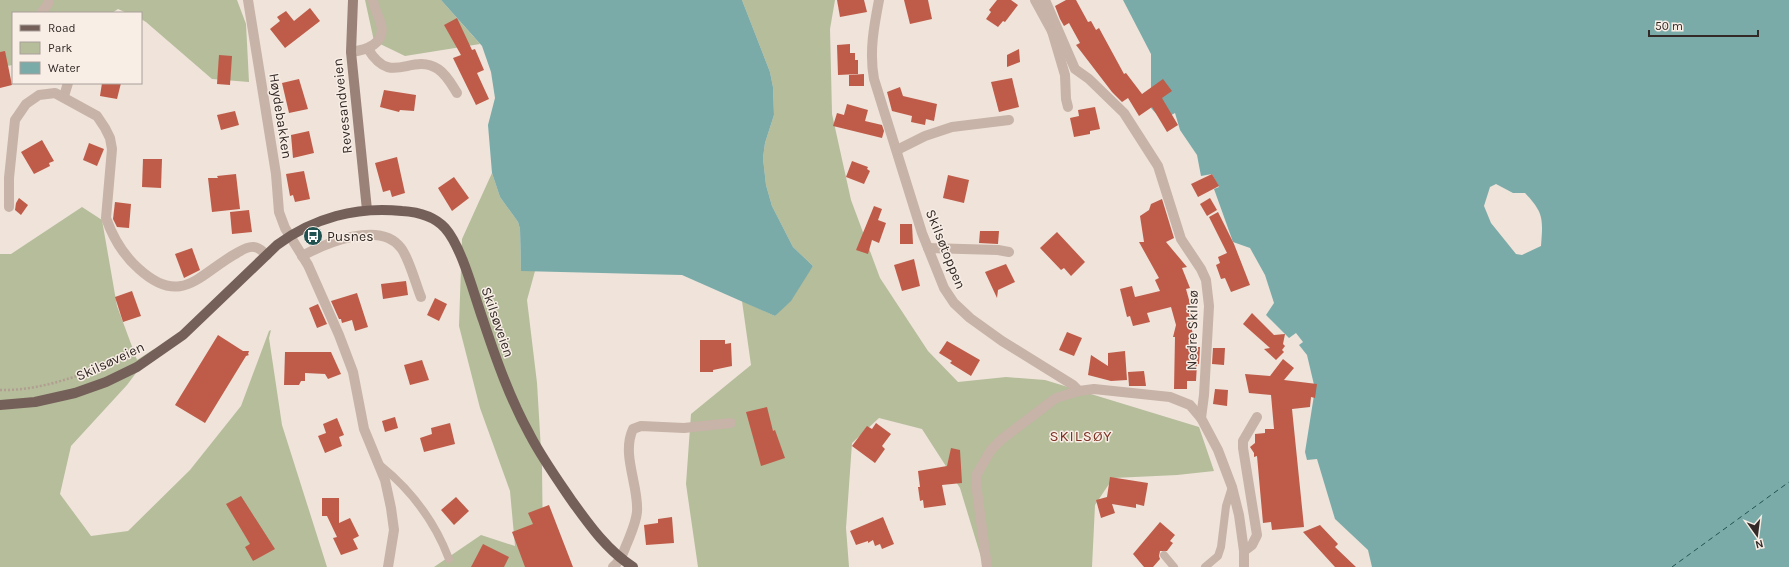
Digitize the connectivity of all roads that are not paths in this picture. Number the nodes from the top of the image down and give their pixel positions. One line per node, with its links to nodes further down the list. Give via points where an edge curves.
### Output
1 (49, 0): 8 (street)
2 (248, 0): 20 (street, Høydebakken, via 276,174 279,212)
3 (353, 0): 11 (main road, Revesandveien)
4 (373, 0): 10 (street, via 382,32 379,40)
5 (879, 0): 17 (street, Skilsøtoppen, via 872,42 872,68)
6 (1035, 0): 9 (street)
7 (1045, 0): 9 (street, Nedre Skilsø)
8 (42, 12)
9 (1057, 33): 15 (street); 29 (street, Nedre Skilsø, via 1075,69 1124,113 1158,166 1181,239 1206,280 1209,306)
10 (368, 49): 11 (street); 13 (street, via 385,68 422,64 437,69 446,76)
11 (351, 52): 19 (main road, Revesandveien)
12 (68, 84): 14 (street)
13 (457, 93)
14 (64, 96): 18 (street, via 55,93 39,95 26,104 15,120); 23 (street, via 97,116 105,128 112,149 106,218 121,249 145,274 156,282 184,287 200,280 246,248 259,248)
15 (1068, 107)
16 (1009, 120): 17 (street, via 952,127 925,136)
17 (897, 150): 21 (street, Skilsøtoppen)
18 (9, 207)
19 (367, 210): 20 (main road, Skilsøveien, via 317,222); 37 (main road, Skilsøveien, via 417,212 436,220 446,229 458,250 502,374 529,434 588,524)
20 (289, 236): 23 (main road, Skilsøveien); 24 (street)
21 (928, 248): 22 (street); 26 (street, Skilsøtoppen, via 944,288 954,303 1002,341 1073,384)
22 (1009, 252)
23 (267, 255): 27 (main road, Skilsøveien, via 183,335 137,367 75,393 35,402)
24 (302, 256): 25 (street, via 322,245 368,234 390,238 402,249); 31 (street, via 339,335 353,372 364,430)
25 (421, 297)
26 (1079, 391): 29 (street, via 1094,389 1170,397 1190,405); 42 (street, via 1056,398 1002,439 990,450 977,474 976,484)
27 (0, 405)
28 (1257, 417): 33 (street, via 1243,441 1257,535 1252,545)
29 (1201, 418): 32 (street, via 1218,450)
30 (731, 423): 37 (street, via 684,428 641,426 633,429 629,450 637,510 634,526)
31 (380, 465): 34 (street, via 394,530); 36 (lane, via 408,489 434,528)
32 (1232, 487): 33 (street); 44 (lane, via 1226,506 1218,556)
33 (1244, 551): 45 (street)
34 (391, 553): 38 (street); 39 (street)
35 (1164, 555): 43 (lane)
36 (449, 559)
37 (621, 559): 40 (street); 41 (main road, Skilsøveien)
38 (383, 567)
39 (388, 567)
40 (613, 567)
41 (633, 567)
42 (987, 567)
43 (1174, 567)
44 (1205, 567)
45 (1244, 567)

